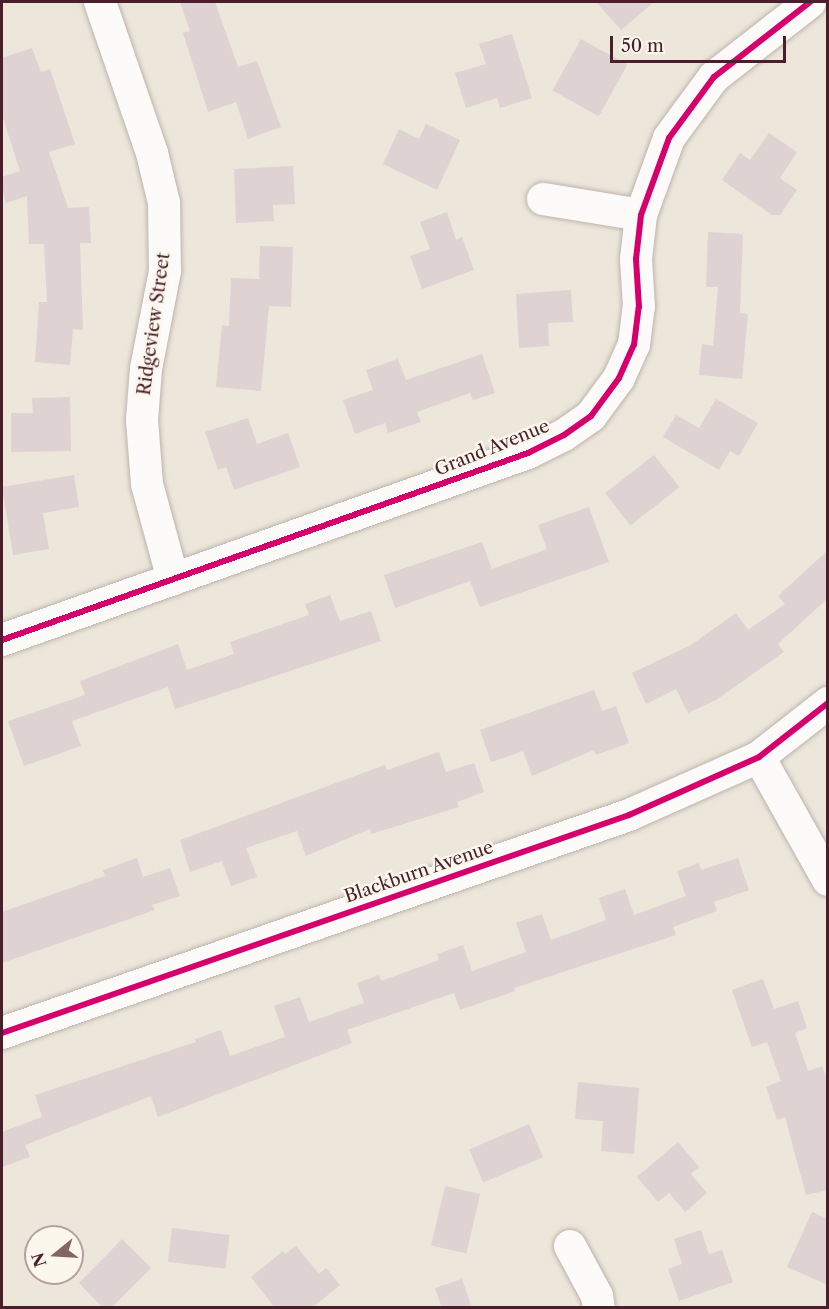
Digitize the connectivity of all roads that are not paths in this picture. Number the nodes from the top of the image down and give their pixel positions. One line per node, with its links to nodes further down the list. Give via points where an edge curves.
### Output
1 (100, 2): 5 (street, Ridgeview Street, via 152,153 164,203 165,272 146,369 142,420 147,484)
2 (810, 2): 4 (street, Grand Avenue, via 757,40 708,85 669,138)
3 (543, 199): 4 (street)
4 (641, 215): 5 (street, Grand Avenue, via 634,345 620,378 591,416 528,453)
5 (173, 580): 6 (street, Grand Avenue)
6 (2, 640)
7 (828, 703): 8 (street, Blackburn Avenue)
8 (759, 757): 9 (street); 10 (street, Blackburn Avenue, via 629,815)
9 (828, 880)
10 (2, 1033)
11 (570, 1246): 12 (street, via 597,1296)
12 (599, 1308)

